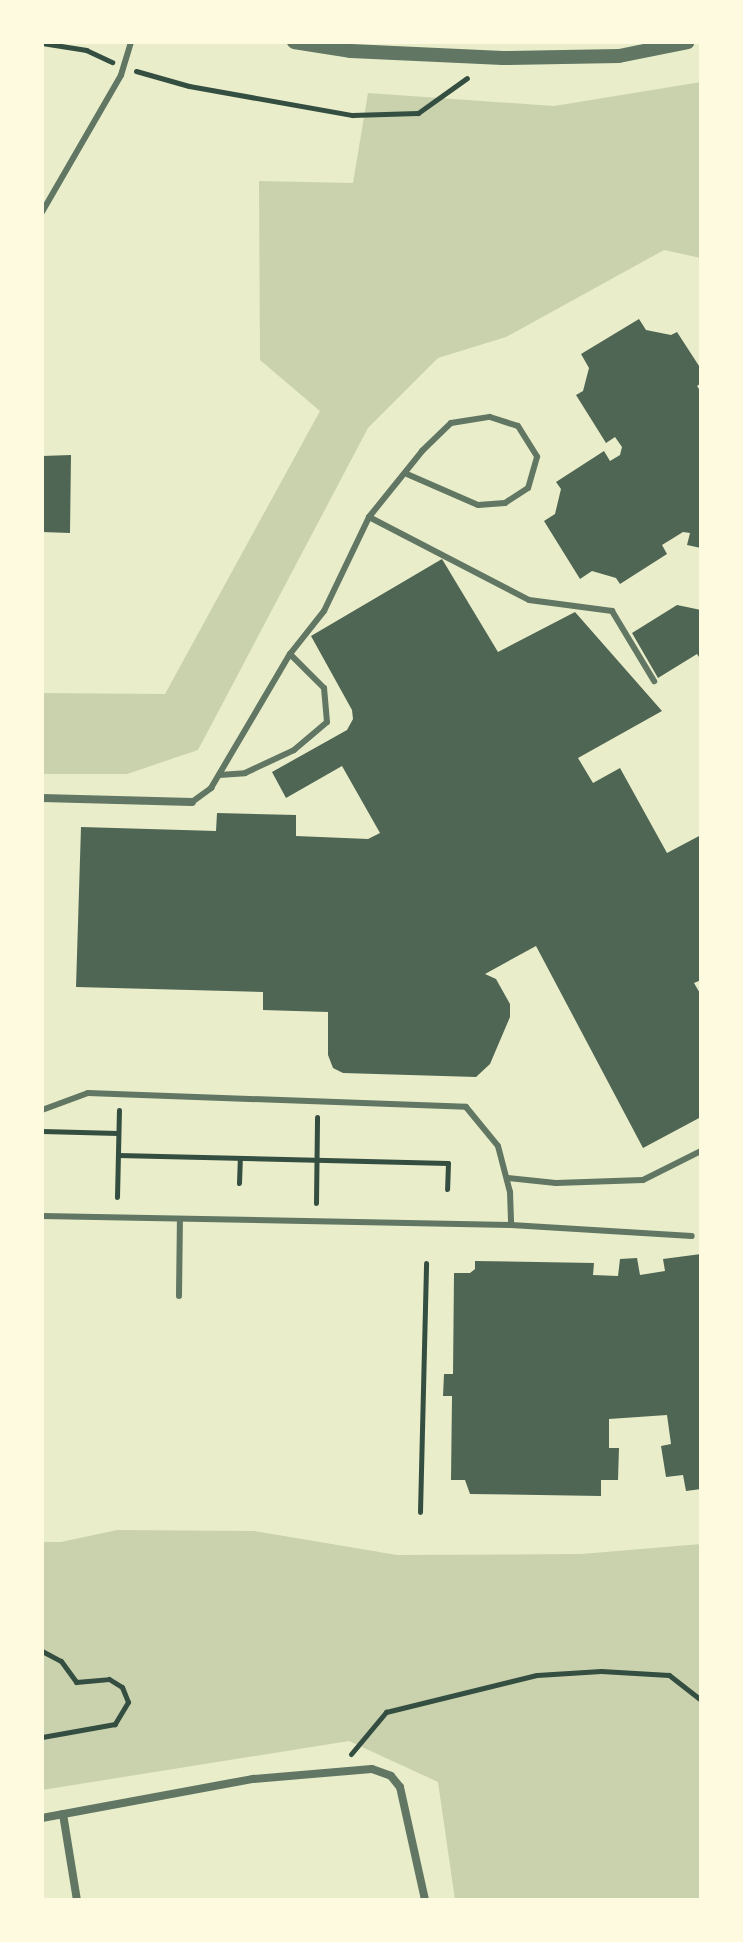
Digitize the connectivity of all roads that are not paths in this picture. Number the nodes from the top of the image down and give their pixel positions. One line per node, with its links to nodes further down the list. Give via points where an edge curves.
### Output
1 (131, 42): 4 (lane, via 123,67)
2 (294, 42): 3 (street, via 424,56 546,58 619,56)
3 (688, 42)
4 (42, 212)
5 (407, 474): 5 (lane, via 478,505 505,503 528,488 537,457 518,426 490,417 451,423); 6 (lane)
6 (369, 517): 7 (lane, via 324,611); 8 (lane, via 529,600 612,611)
7 (290, 654): 9 (lane); 9 (lane, via 324,688 327,722 294,750 245,773)
8 (654, 681)
9 (219, 775): 11 (lane)
10 (42, 798): 11 (street)
11 (192, 802)
12 (42, 1110): 14 (lane, via 88,1093 466,1107 498,1146)
13 (701, 1151): 14 (lane, via 643,1180 556,1183)
14 (507, 1178): 17 (lane)
15 (42, 1216): 16 (lane)
16 (180, 1219): 17 (lane); 19 (lane)
17 (511, 1225): 18 (lane)
18 (692, 1236)
19 (179, 1296)
20 (63, 1814): 21 (street); 22 (street); 23 (street, via 253,1779 372,1769 391,1776 400,1787)
21 (42, 1818)
22 (77, 1900)
23 (425, 1900)

